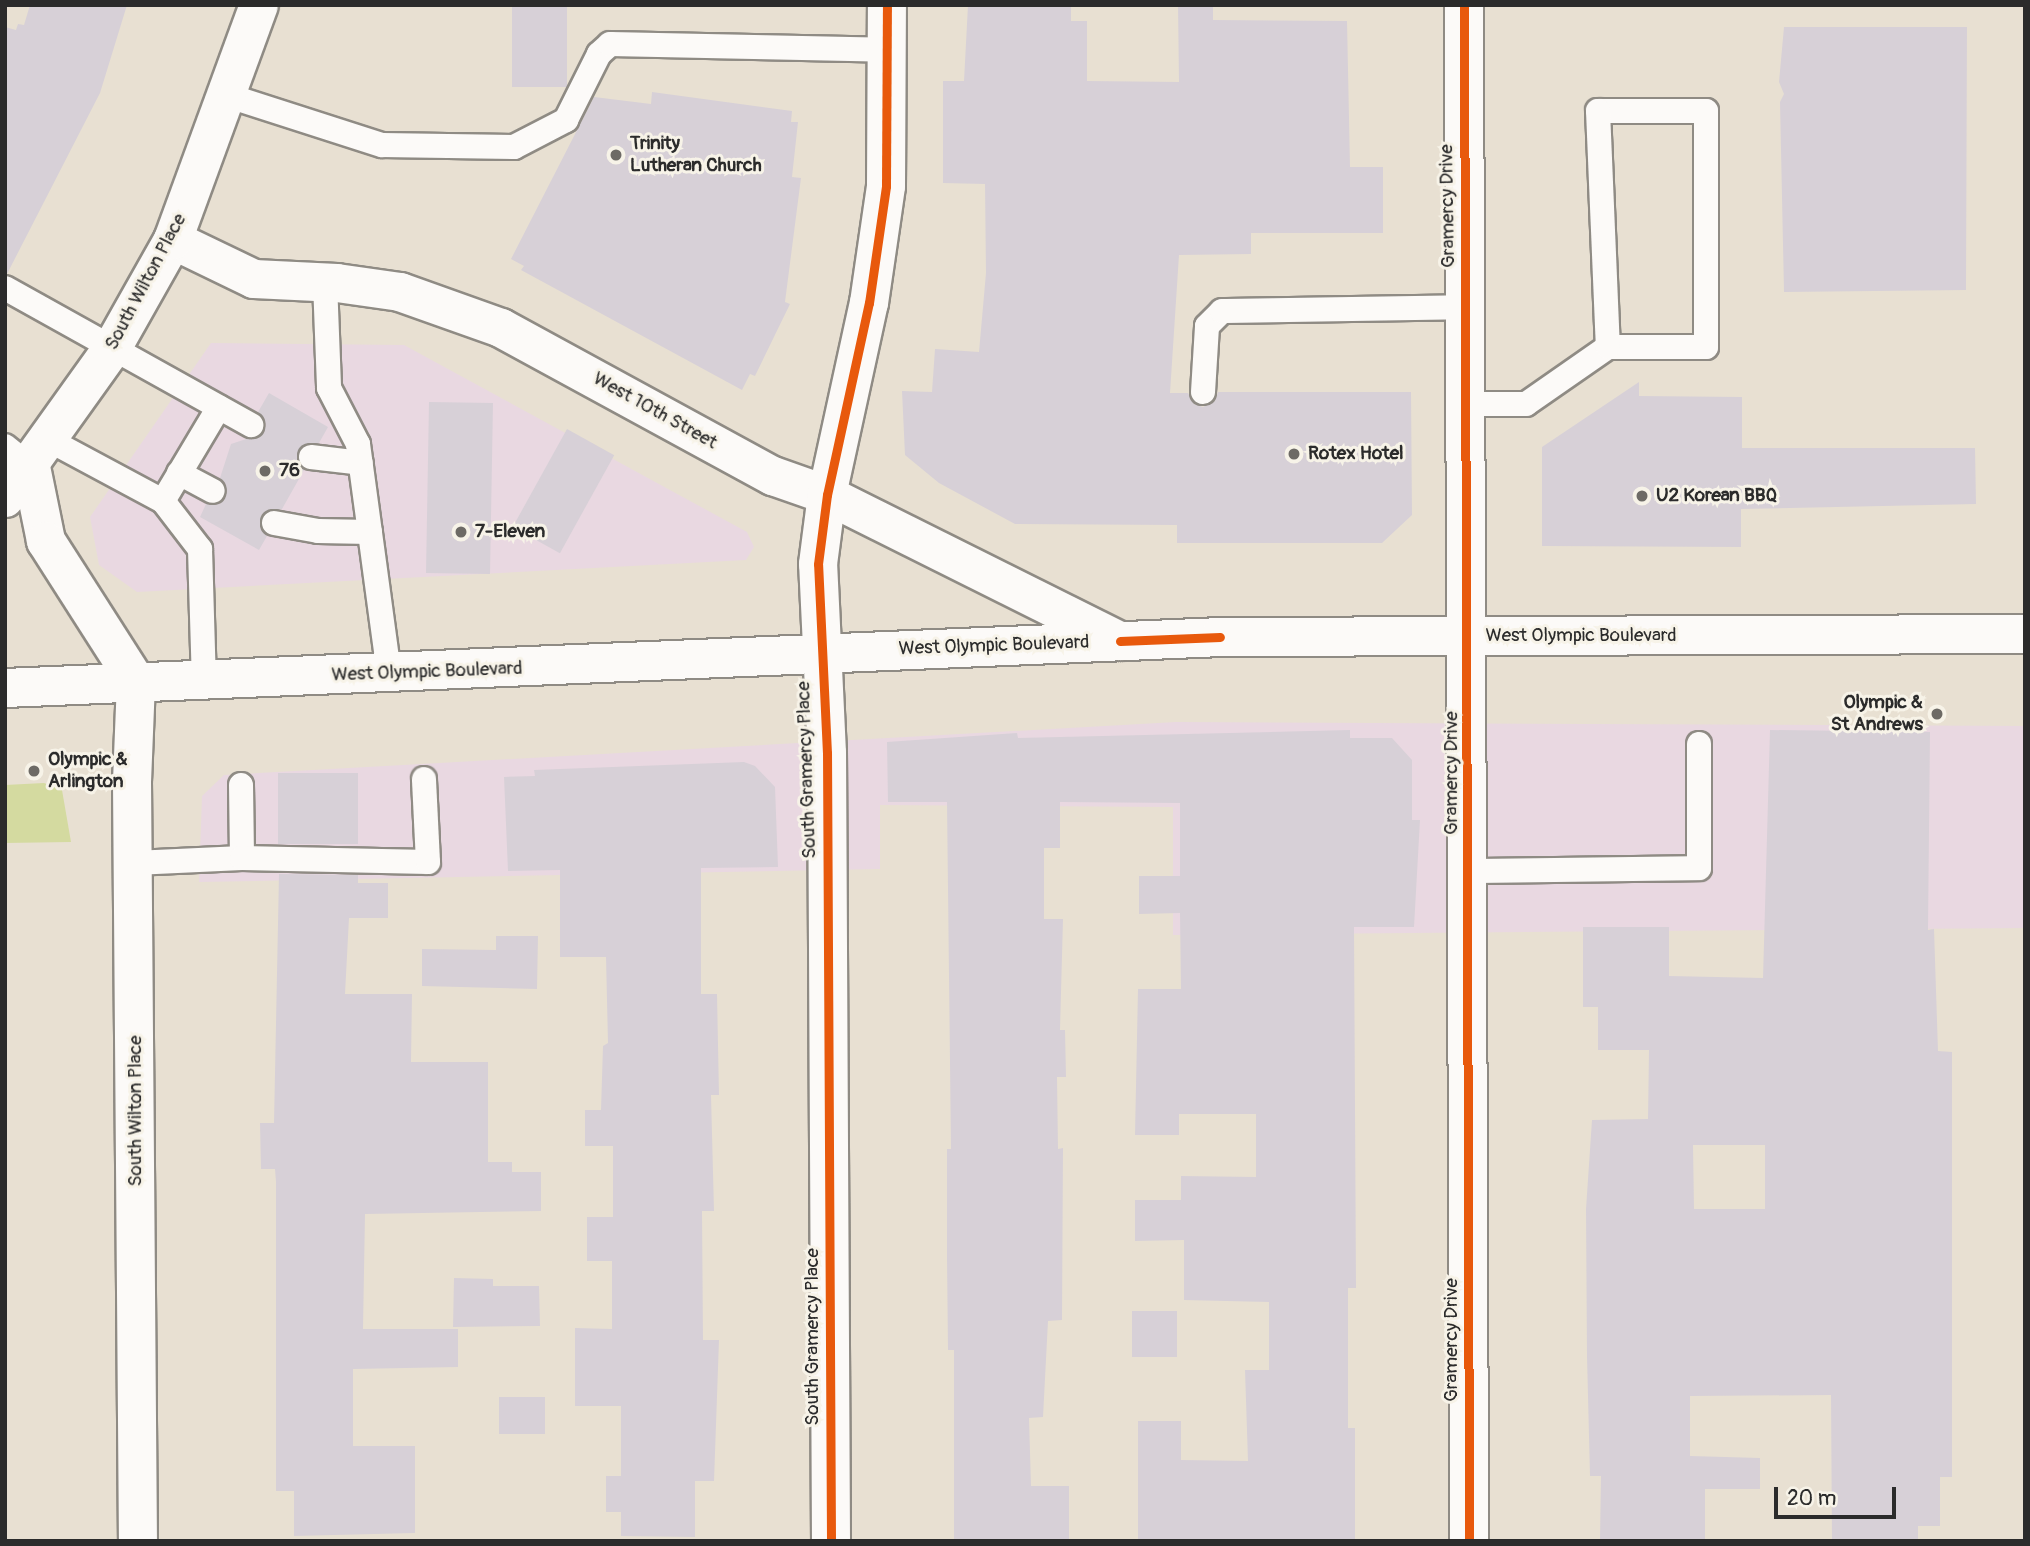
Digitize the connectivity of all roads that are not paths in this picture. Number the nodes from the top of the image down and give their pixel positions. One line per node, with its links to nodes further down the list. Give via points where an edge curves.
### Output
1 (259, 5): 5 (street, South Wilton Place)
2 (887, 5): 4 (street, South Gramercy Place)
3 (1464, 5): 9 (street, Gramercy Drive)
4 (887, 50): 5 (lane, via 610,44 599,54 566,120 514,148 382,145); 21 (street, South Gramercy Place, via 886,186 869,303)
5 (229, 96): 6 (street, South Wilton Place)
6 (173, 240): 7 (street, West 10th Street, via 254,279); 11 (street, South Wilton Place)
7 (325, 282): 18 (lane, via 329,388 358,444); 21 (street, West 10th Street, via 400,292 501,328 773,476)
8 (5, 288): 11 (lane)
9 (1466, 307): 12 (lane, via 1222,311 1207,326); 13 (street, Gramercy Drive)
10 (1608, 347): 10 (lane, via 1706,347 1706,111 1598,111); 13 (lane, via 1526,404)
11 (111, 350): 14 (lane); 16 (street, South Wilton Place)
12 (1203, 392)
13 (1467, 404): 27 (street, Gramercy Drive)
14 (219, 407): 15 (lane); 19 (lane)
15 (251, 425)
16 (28, 451): 22 (street, South Wilton Place); 23 (lane); 32 (street, via 47,541)
17 (311, 457): 18 (lane)
18 (360, 463): 25 (lane)
19 (179, 473): 20 (lane); 23 (lane)
20 (213, 491)
21 (827, 495): 28 (street, West 10th Street); 29 (street, South Gramercy Place, via 818,564)
22 (5, 498)
23 (163, 501): 31 (lane, via 200,549)
24 (274, 523): 25 (lane, via 318,531)
25 (370, 532): 30 (lane)
26 (2025, 634): 27 (street, West Olympic Boulevard)
27 (1469, 637): 28 (street, West Olympic Boulevard); 39 (street, Gramercy Drive)
28 (1120, 641): 29 (street, West Olympic Boulevard)
29 (821, 654): 30 (street, West Olympic Boulevard); 41 (street, South Gramercy Place, via 828,766)
30 (389, 674): 31 (street, West Olympic Boulevard)
31 (204, 680): 32 (street, West Olympic Boulevard)
32 (136, 682): 33 (street, West Olympic Boulevard); 38 (street, South Wilton Place)
33 (5, 688)
34 (1699, 744): 39 (lane, via 1699,868)
35 (424, 779): 37 (lane, via 428,862)
36 (241, 785): 37 (lane)
37 (242, 859): 38 (lane)
38 (134, 863): 40 (street, South Wilton Place)
39 (1469, 871): 42 (street, Gramercy Drive)
40 (138, 1541)
41 (831, 1541)
42 (1469, 1541)

